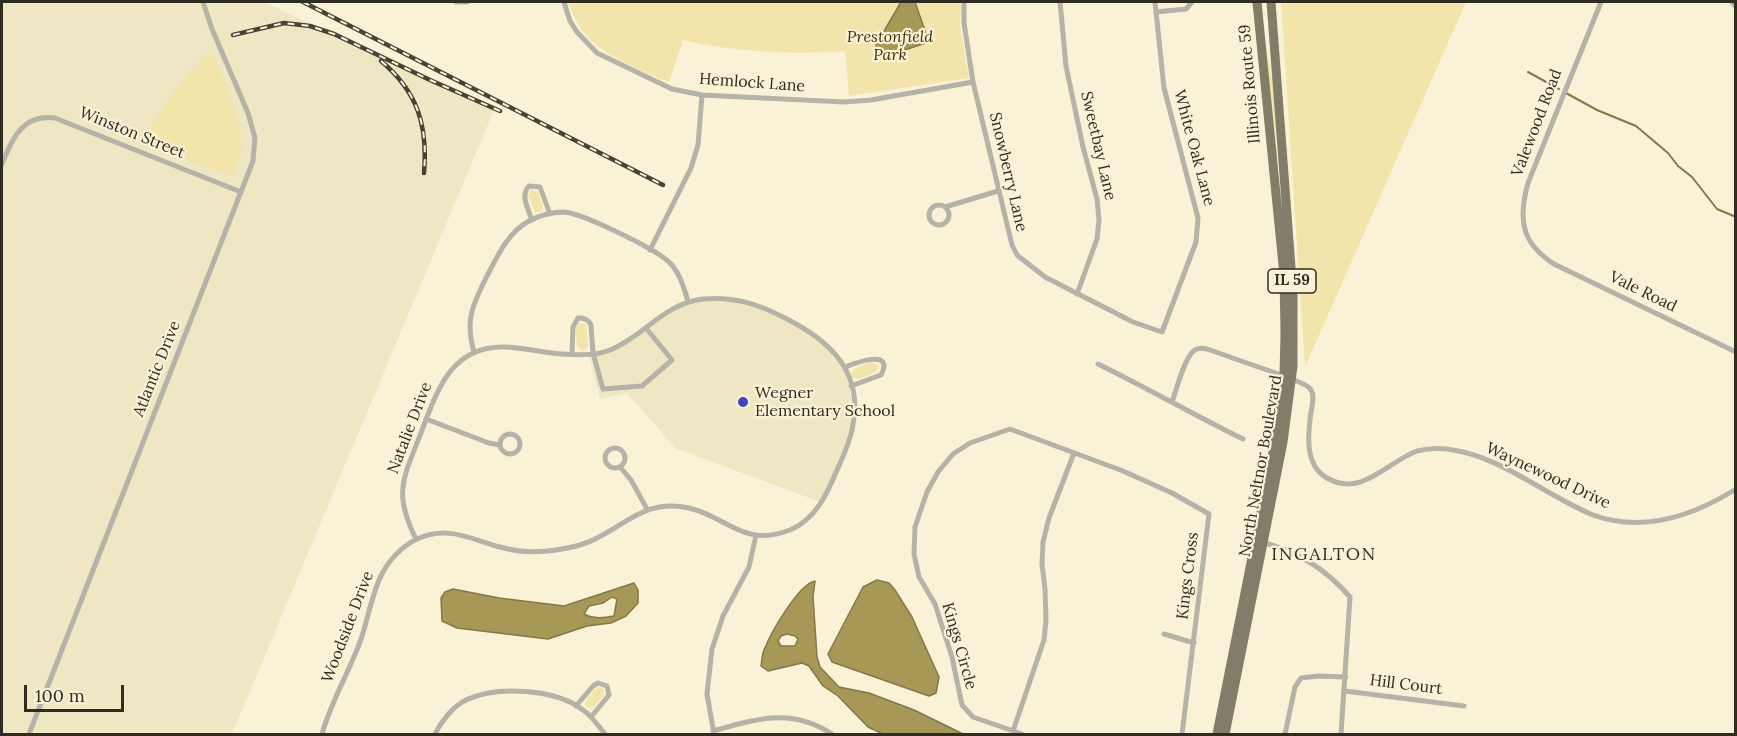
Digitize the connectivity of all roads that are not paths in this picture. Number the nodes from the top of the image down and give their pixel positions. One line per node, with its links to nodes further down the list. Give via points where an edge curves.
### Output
1 (203, 2): 15 (street, Atlantic Drive)
2 (209, 2): 15 (street)
3 (456, 2): 4 (street)
4 (467, 2)
5 (564, 2): 19 (street, Hemlock Lane, via 577,32 597,53 672,88)
6 (964, 2): 17 (street, Snowberry Lane)
7 (1060, 2): 29 (street, Sweetbay Lane, via 1066,66 1099,209 1097,239)
8 (1155, 2): 16 (street, White Oak Lane)
9 (1192, 2): 16 (street, via 1186,9)
10 (1257, 2): 21 (main road, Illinois Route 59 / IL 59)
11 (1271, 2): 18 (main road, Illinois Route 59 / IL 59)
12 (1601, 2): 28 (street, Valewood Road, via 1523,201 1526,236)
13 (1732, 2): 14 (street)
14 (1736, 7)
15 (207, 12): 23 (street, Atlantic Drive, via 255,138 253,161)
16 (1156, 12): 32 (street, White Oak Lane, via 1164,88 1198,224 1196,242)
17 (973, 82): 19 (street, Hemlock Lane, via 844,102); 22 (street, Snowberry Lane)
18 (1278, 91): 39 (main road, North Neltnor Boulevard / IL 59, via 1293,294)
19 (702, 95): 27 (street, via 698,145 691,168)
20 (2, 164): 23 (street, Winston Street, via 15,134 32,120 47,117)
21 (1273, 165): 39 (main road, North Neltnor Boulevard / IL 59)
22 (998, 191): 24 (street); 29 (street, Snowberry Lane, via 1017,255 1045,277)
23 (241, 192): 62 (street, Atlantic Drive)
24 (945, 207)
25 (550, 213): 26 (street); 26 (street, via 540,187 529,186 524,196); 27 (street, via 581,216)
26 (532, 220): 33 (street, via 519,227 506,242 474,303 469,324)
27 (650, 250): 30 (street, via 673,266)
28 (1540, 254): 34 (street, Vale Road)
29 (1077, 294): 32 (street, Snowberry Lane)
30 (688, 301): 31 (street, Natalie Drive, via 662,314); 38 (street, via 734,298 756,304 817,336)
31 (646, 328): 35 (street, Natalie Drive, via 608,351); 35 (street, via 672,360 642,386 603,389)
32 (1162, 332)
33 (474, 352): 36 (street, Natalie Drive, via 506,347); 42 (street, Natalie Drive, via 445,377)
34 (1736, 352)
35 (593, 353): 36 (street, Natalie Drive); 36 (street, via 591,325 578,318 573,327)
36 (572, 354)
37 (1098, 364): 41 (street)
38 (845, 367): 40 (street); 40 (street, via 872,358 883,364 881,375)
39 (1288, 378): 41 (street, Waynewood Drive, via 1198,349 1187,359); 48 (street, Waynewood Drive, via 1312,390 1312,462 1321,474 1339,483 1361,483 1424,450 1462,452 1504,467 1582,510 1626,523 1690,513); 52 (main road, North Neltnor Boulevard / IL 59)
40 (851, 386): 50 (street, via 851,433 827,495 793,529)
41 (1172, 402): 43 (street)
42 (426, 419): 44 (street); 51 (street, Natalie Drive, via 401,489 402,505)
43 (1243, 439)
44 (500, 445)
45 (1074, 453): 47 (street, Kings Circle); 60 (street, via 1043,542 1044,640); 60 (street, Kings Circle, via 1010,429 970,443 953,454 938,472 915,526 914,554 919,577 935,604 962,705 973,717)
46 (620, 467): 49 (street)
47 (1126, 472): 54 (street, Kings Cross, via 1209,514)
48 (1736, 489)
49 (646, 509): 50 (street, via 691,508 735,530); 51 (street, via 593,541 558,550 514,550 458,534)
50 (756, 535): 61 (street, via 749,567 723,616 712,649 707,694)
51 (416, 539): 63 (street, Woodside Drive, via 396,554 380,578 359,643)
52 (1259, 541): 55 (street, via 1318,566 1350,597); 69 (main road, North Neltnor Boulevard / IL 59); 70 (main road, North Neltnor Boulevard / IL 59)
53 (1164, 634): 54 (street)
54 (1194, 643): 68 (street, Kings Cross)
55 (1346, 678): 56 (street); 71 (street, via 1301,678 1295,687)
56 (1344, 691): 58 (street, Hill Court); 72 (street)
57 (576, 706): 59 (street); 59 (street, via 593,686 607,686 609,695); 64 (street, via 558,696 532,691 476,696 457,706)
58 (1464, 706)
59 (591, 717): 65 (street)
60 (1013, 731): 67 (street)
61 (713, 733): 66 (street, via 749,721 782,717 807,721)
62 (29, 735)
63 (321, 735)
64 (435, 735)
65 (605, 735)
66 (832, 735)
67 (1022, 735)
68 (1182, 735)
69 (1217, 735)
70 (1225, 735)
71 (1285, 735)
72 (1341, 735)

